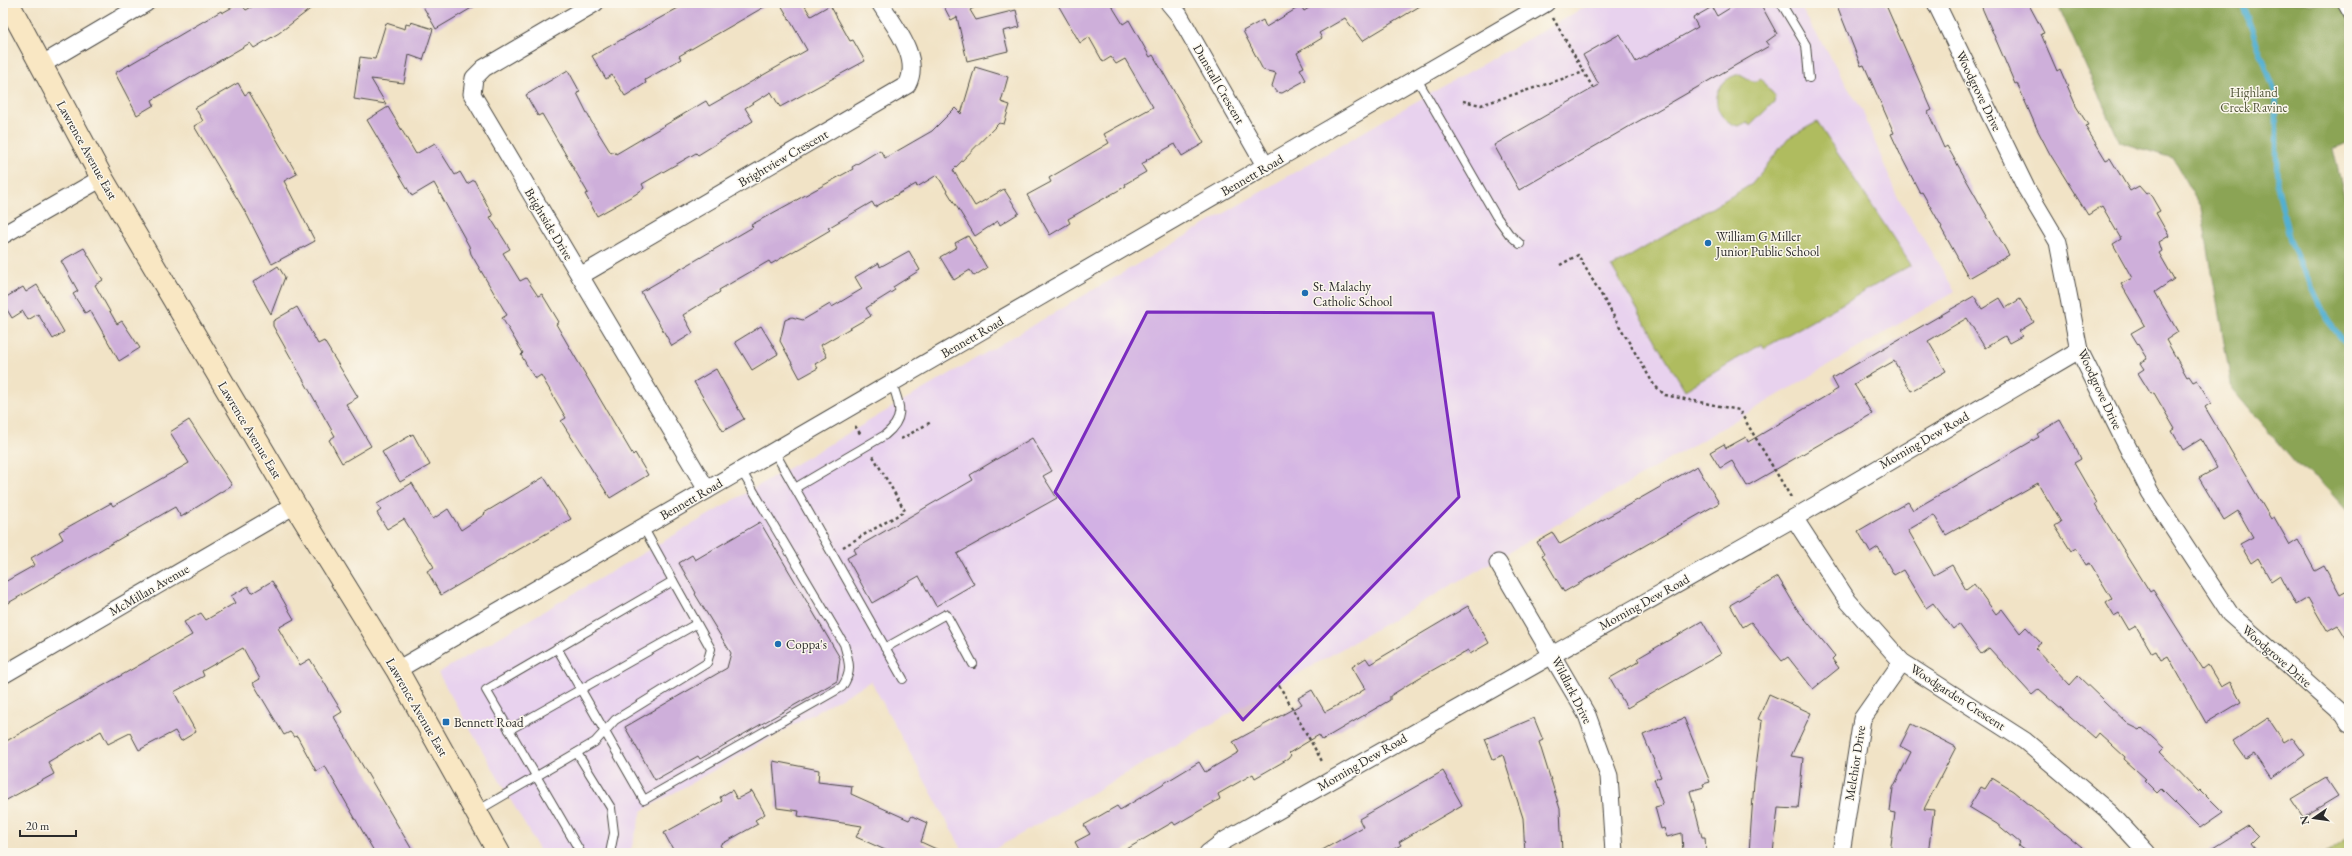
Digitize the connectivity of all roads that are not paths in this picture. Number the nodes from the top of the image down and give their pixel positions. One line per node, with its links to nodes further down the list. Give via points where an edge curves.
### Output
1 (8, 3): 11 (main road, Lawrence Avenue East)
2 (146, 3): 11 (street)
3 (595, 3): 18 (street, Brightside Drive, via 484,68 474,78 472,94)
4 (880, 3): 18 (street, Brightview Crescent, via 906,48 911,62 912,75 907,85)
5 (1169, 3): 14 (street, Dunstall Crescent, via 1179,15)
6 (1546, 3): 13 (street, Bennett Road)
7 (1781, 3): 12 (lane, via 1806,45)
8 (1936, 3): 19 (street, Woodgrove Drive, via 2026,188 2058,242)
9 (2341, 3): 10 (lane)
10 (2349, 17)
11 (41, 65): 15 (main road, Lawrence Avenue East)
12 (1809, 78)
13 (1417, 79): 14 (street, Bennett Road); 17 (lane, via 1496,216)
14 (1266, 167): 20 (street, Bennett Road)
15 (102, 178): 16 (street); 25 (main road, Lawrence Avenue East)
16 (3, 235)
17 (1520, 244)
18 (580, 276): 24 (street, Brightside Drive)
19 (2079, 350): 26 (street, Morning Dew Road); 40 (street, Woodgrove Drive, via 2150,492 2230,614 2332,704)
20 (892, 383): 21 (street, Bennett Road); 23 (lane, via 900,409 894,428)
21 (774, 451): 22 (street, Bennett Road); 23 (lane)
22 (741, 470): 24 (street, Bennett Road); 42 (lane, via 844,644 849,663 849,677 842,687 644,800)
23 (795, 488): 32 (lane)
24 (707, 490): 27 (street, Bennett Road)
25 (295, 505): 36 (main road, Lawrence Avenue East); 37 (street, McMillan Avenue)
26 (1797, 516): 33 (street, Morning Dew Road); 34 (street, Woodgarden Crescent, via 1848,601)
27 (643, 527): 29 (lane); 36 (street, Bennett Road)
28 (1498, 563): 33 (street, Wildlark Drive)
29 (673, 581): 30 (lane); 31 (lane)
30 (696, 624): 39 (lane); 42 (lane, via 711,649 708,663 615,720)
31 (557, 648): 39 (lane); 41 (lane, via 486,690)
32 (885, 648): 35 (lane, via 946,614); 38 (lane)
33 (1553, 654): 49 (street, Morning Dew Road, via 1224,841); 50 (street, Wildlark Drive, via 1587,715 1608,776)
34 (1902, 662): 51 (street, Melchior Drive, via 1862,719); 52 (street, Woodgarden Crescent, via 2025,741 2110,813)
35 (973, 664)
36 (396, 670): 45 (main road, Lawrence Avenue East)
37 (3, 675)
38 (903, 679)
39 (581, 689): 41 (lane); 42 (lane)
40 (2349, 723)
41 (509, 730): 44 (lane)
42 (605, 732): 43 (lane)
43 (577, 753): 44 (lane); 48 (lane, via 611,808 614,833)
44 (536, 776): 45 (lane); 47 (lane)
45 (476, 812): 46 (main road, Lawrence Avenue East)
46 (496, 852)
47 (582, 853)
48 (610, 853)
49 (1208, 853)
50 (1614, 853)
51 (1841, 853)
52 (2147, 853)

